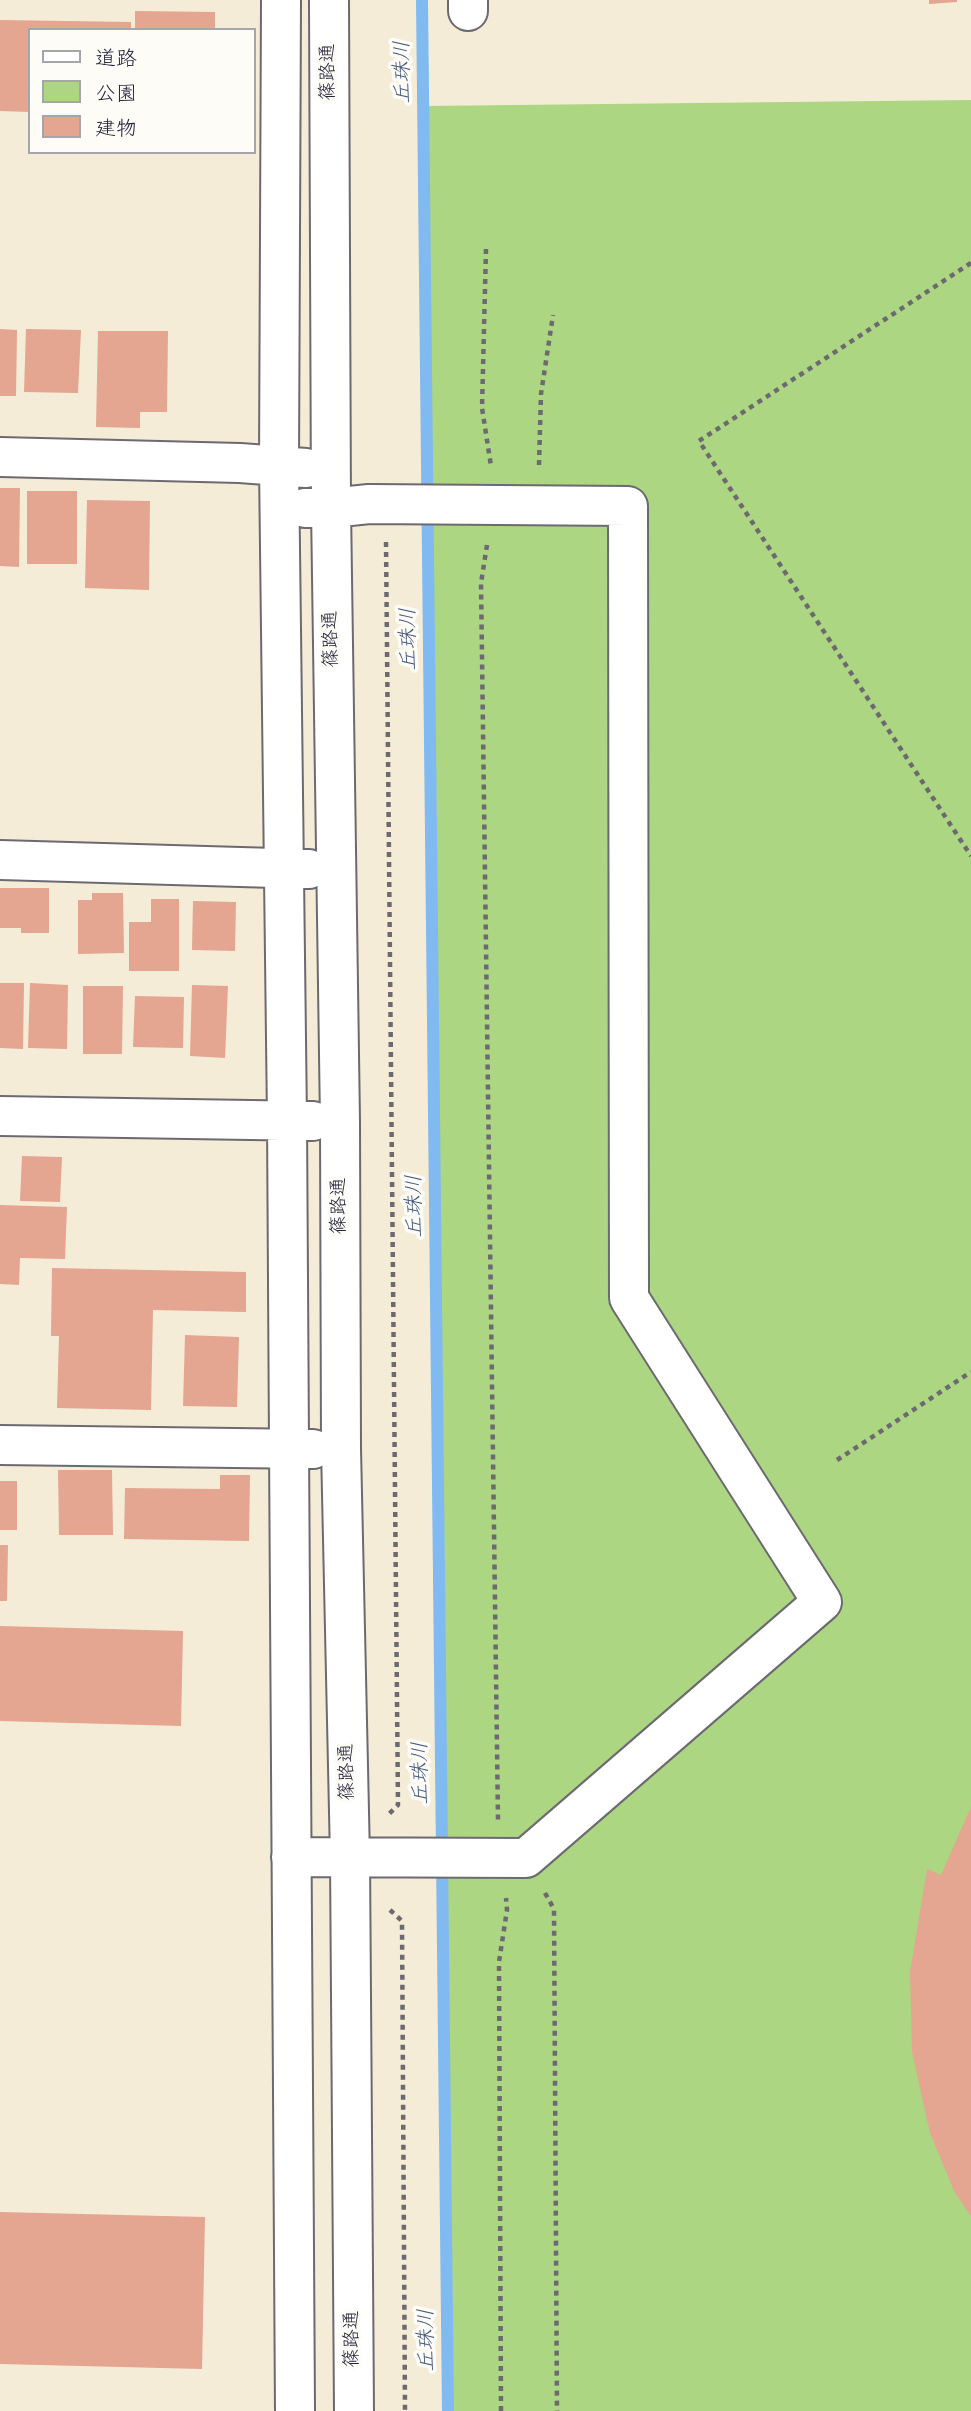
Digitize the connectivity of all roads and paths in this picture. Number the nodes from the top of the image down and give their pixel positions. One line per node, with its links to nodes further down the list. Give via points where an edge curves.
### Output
1 (281, 0): 8 (street)
2 (329, 0): 9 (street, 篠路通)
3 (486, 248): 10 (path, via 482,408 491,465)
4 (971, 263): 13 (path, via 699,441)
5 (553, 315): 7 (path, via 541,394)
6 (0, 457): 8 (street)
7 (539, 465)
8 (279, 466): 9 (street); 11 (street)
9 (331, 490): 11 (street); 12 (street); 16 (street, 篠路通)
10 (473, 505): 12 (street); 25 (path, via 491,522 481,583); 28 (street, via 628,506 629,1298 822,1602 526,1858)
11 (280, 507): 15 (street)
12 (379, 520): 26 (path, via 386,541 398,1805)
13 (971, 856)
14 (0, 860): 15 (street)
15 (283, 869): 16 (street); 18 (street)
16 (335, 869): 19 (street, 篠路通)
17 (0, 1116): 18 (street)
18 (287, 1120): 19 (street); 23 (street)
19 (340, 1122): 22 (street, 篠路通)
20 (971, 1372): 24 (path)
21 (0, 1445): 23 (street)
22 (341, 1448): 23 (street); 28 (street, 篠路通)
23 (288, 1450): 27 (street)
24 (837, 1460)
25 (498, 1816)
26 (384, 1820)
27 (291, 1857): 28 (street); 32 (street)
28 (350, 1857): 33 (street, 篠路通)
29 (385, 1906): 34 (path, via 402,1921)
30 (554, 1909): 36 (path)
31 (507, 1910): 35 (path, via 499,1962)
32 (295, 2411)
33 (354, 2411)
34 (405, 2411)
35 (501, 2411)
36 (557, 2411)

